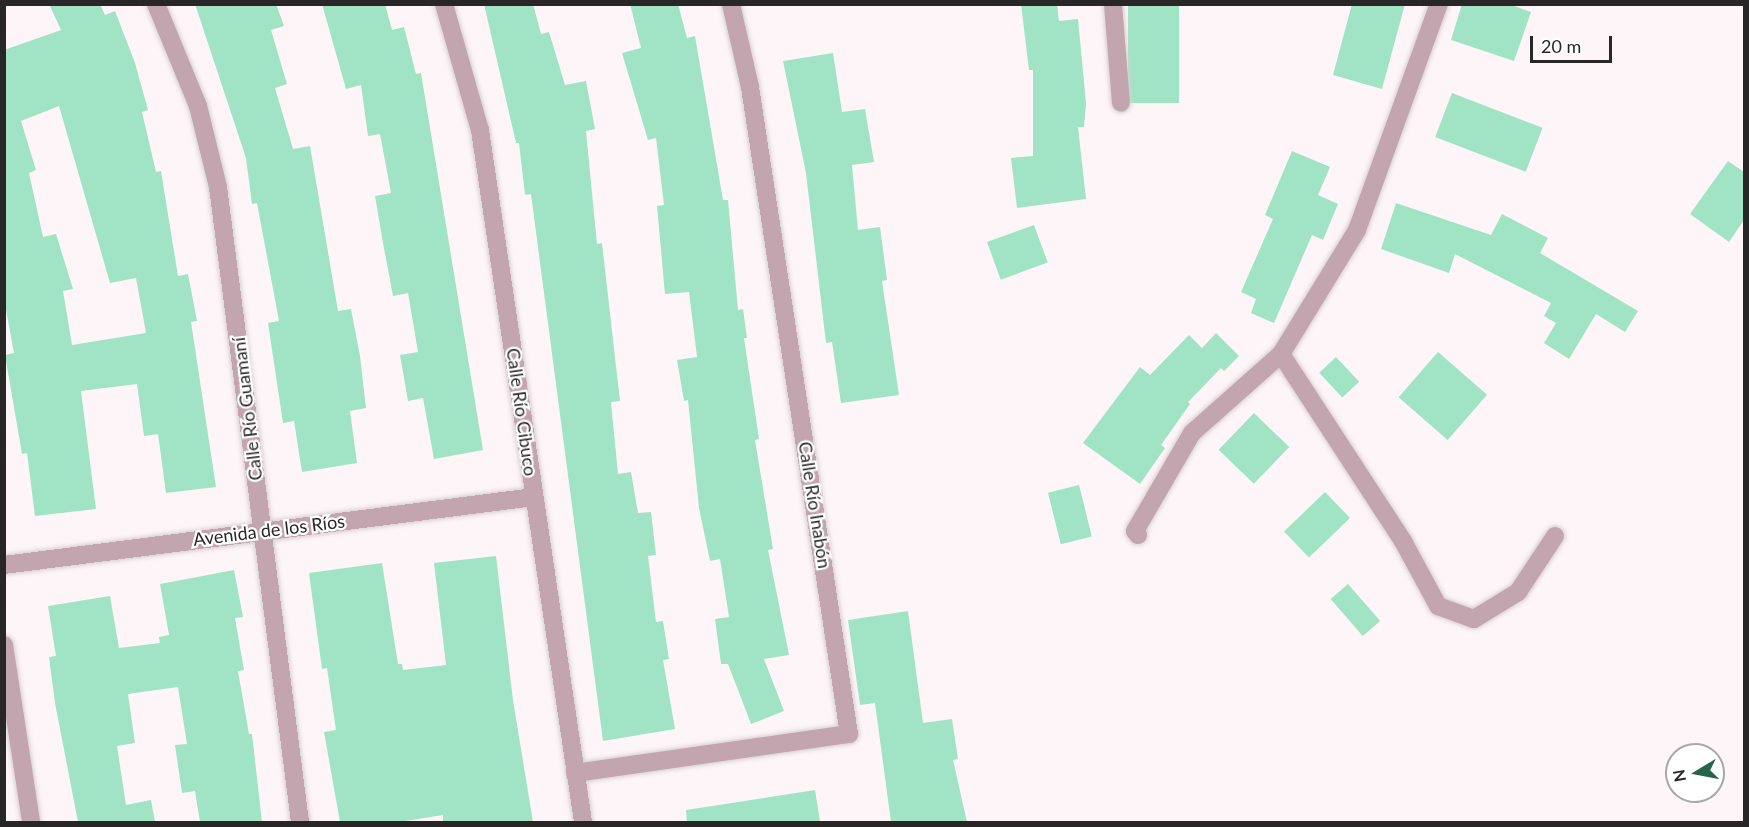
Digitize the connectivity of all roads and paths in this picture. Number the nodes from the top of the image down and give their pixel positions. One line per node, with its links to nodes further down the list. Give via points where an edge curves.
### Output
1 (156, 4): 9 (street, Calle Río Guamaní, via 198,106 218,187)
2 (444, 4): 8 (street, Calle Río Cibuco, via 480,130)
3 (732, 4): 14 (street, Calle Río Inabón, via 750,87 849,734)
4 (1113, 4): 6 (street)
5 (1439, 4): 7 (street, via 1357,230)
6 (1121, 103)
7 (1281, 354): 10 (street, via 1192,433 1135,531); 11 (street, via 1404,543 1438,606 1474,619 1483,614 1518,592)
8 (534, 497): 9 (street, Avenida de los Ríos); 14 (street, Calle Río Cibuco)
9 (261, 531): 12 (street, Avenida de los Ríos); 16 (street, Calle Río Guamaní)
10 (1138, 535)
11 (1555, 536)
12 (4, 565)
13 (4, 645): 15 (street)
14 (575, 773): 17 (street, Calle Río Cibuco)
15 (31, 822)
16 (300, 822)
17 (583, 822)

